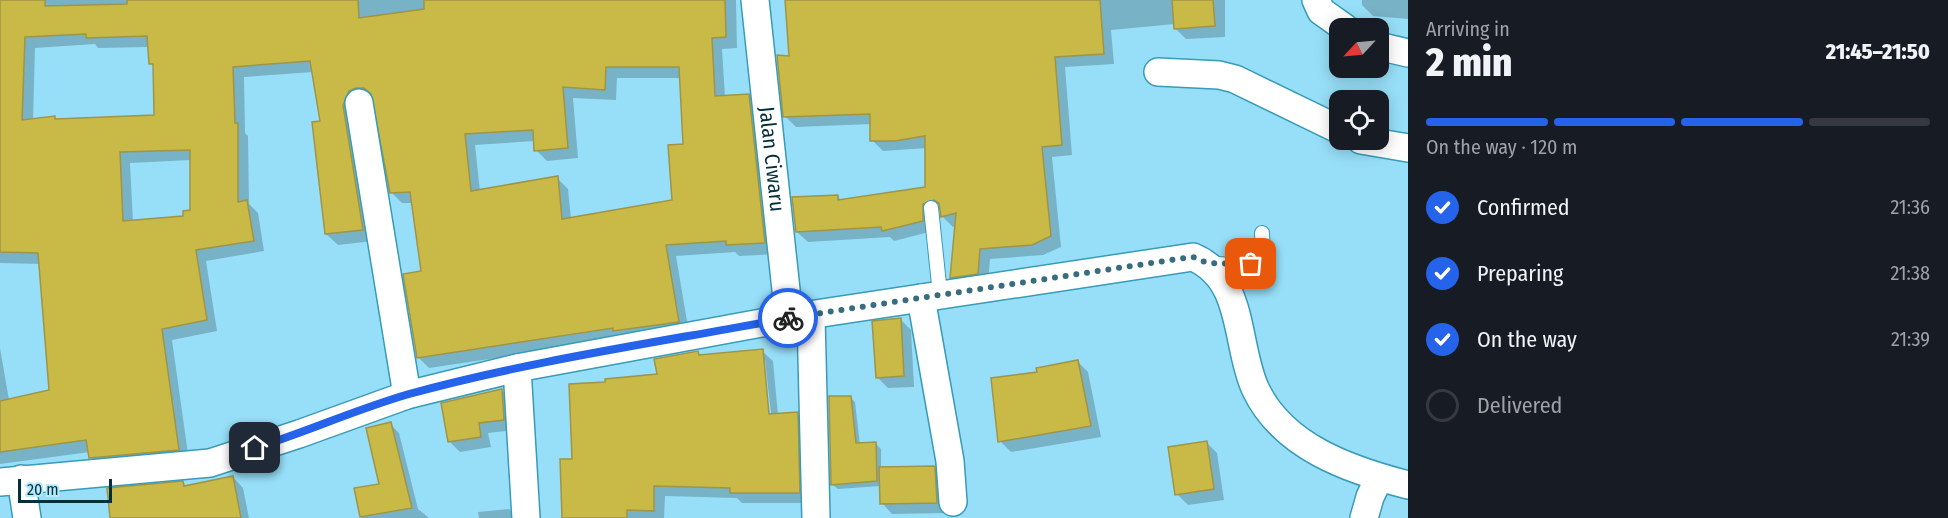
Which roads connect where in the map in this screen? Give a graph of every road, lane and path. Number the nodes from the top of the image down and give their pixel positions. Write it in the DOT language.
graph roads {
  1 [pos="755,0"];
  2 [pos="1316,0"];
  3 [pos="1331,18"];
  4 [pos="1389,49"];
  5 [pos="1408,53"];
  6 [pos="1158,72"];
  7 [pos="359,103"];
  8 [pos="1329,125"];
  9 [pos="1389,145"];
  10 [pos="1408,148"];
  11 [pos="931,208"];
  12 [pos="1262,232"];
  13 [pos="1207,263"];
  14 [pos="930,296"];
  15 [pos="800,317"];
  16 [pos="517,368"];
  17 [pos="407,395"];
  18 [pos="1379,477"];
  19 [pos="10,480"];
  20 [pos="1408,485"];
  21 [pos="953,502"];
  22 [pos="27,518"];
  23 [pos="526,518"];
  24 [pos="816,518"];
  25 [pos="1364,518"];
  1 -- 15 [label="street, Jalan Ciwaru"];
  2 -- 3 [label="street"];
  4 -- 5 [label="street"];
  6 -- 8 [label="street"];
  7 -- 17 [label="street"];
  9 -- 10 [label="street"];
  11 -- 14 [label="lane"];
  12 -- 13 [label="lane"];
  13 -- 14 [label="street"];
  13 -- 18 [label="street"];
  14 -- 15 [label="street"];
  14 -- 21 [label="street"];
  15 -- 16 [label="street"];
  15 -- 24 [label="street, Jalan Ciwaru"];
  16 -- 17 [label="street"];
  16 -- 23 [label="street"];
  17 -- 19 [label="street"];
  18 -- 20 [label="street"];
  18 -- 25 [label="street"];
  19 -- 22 [label="street"];
}
